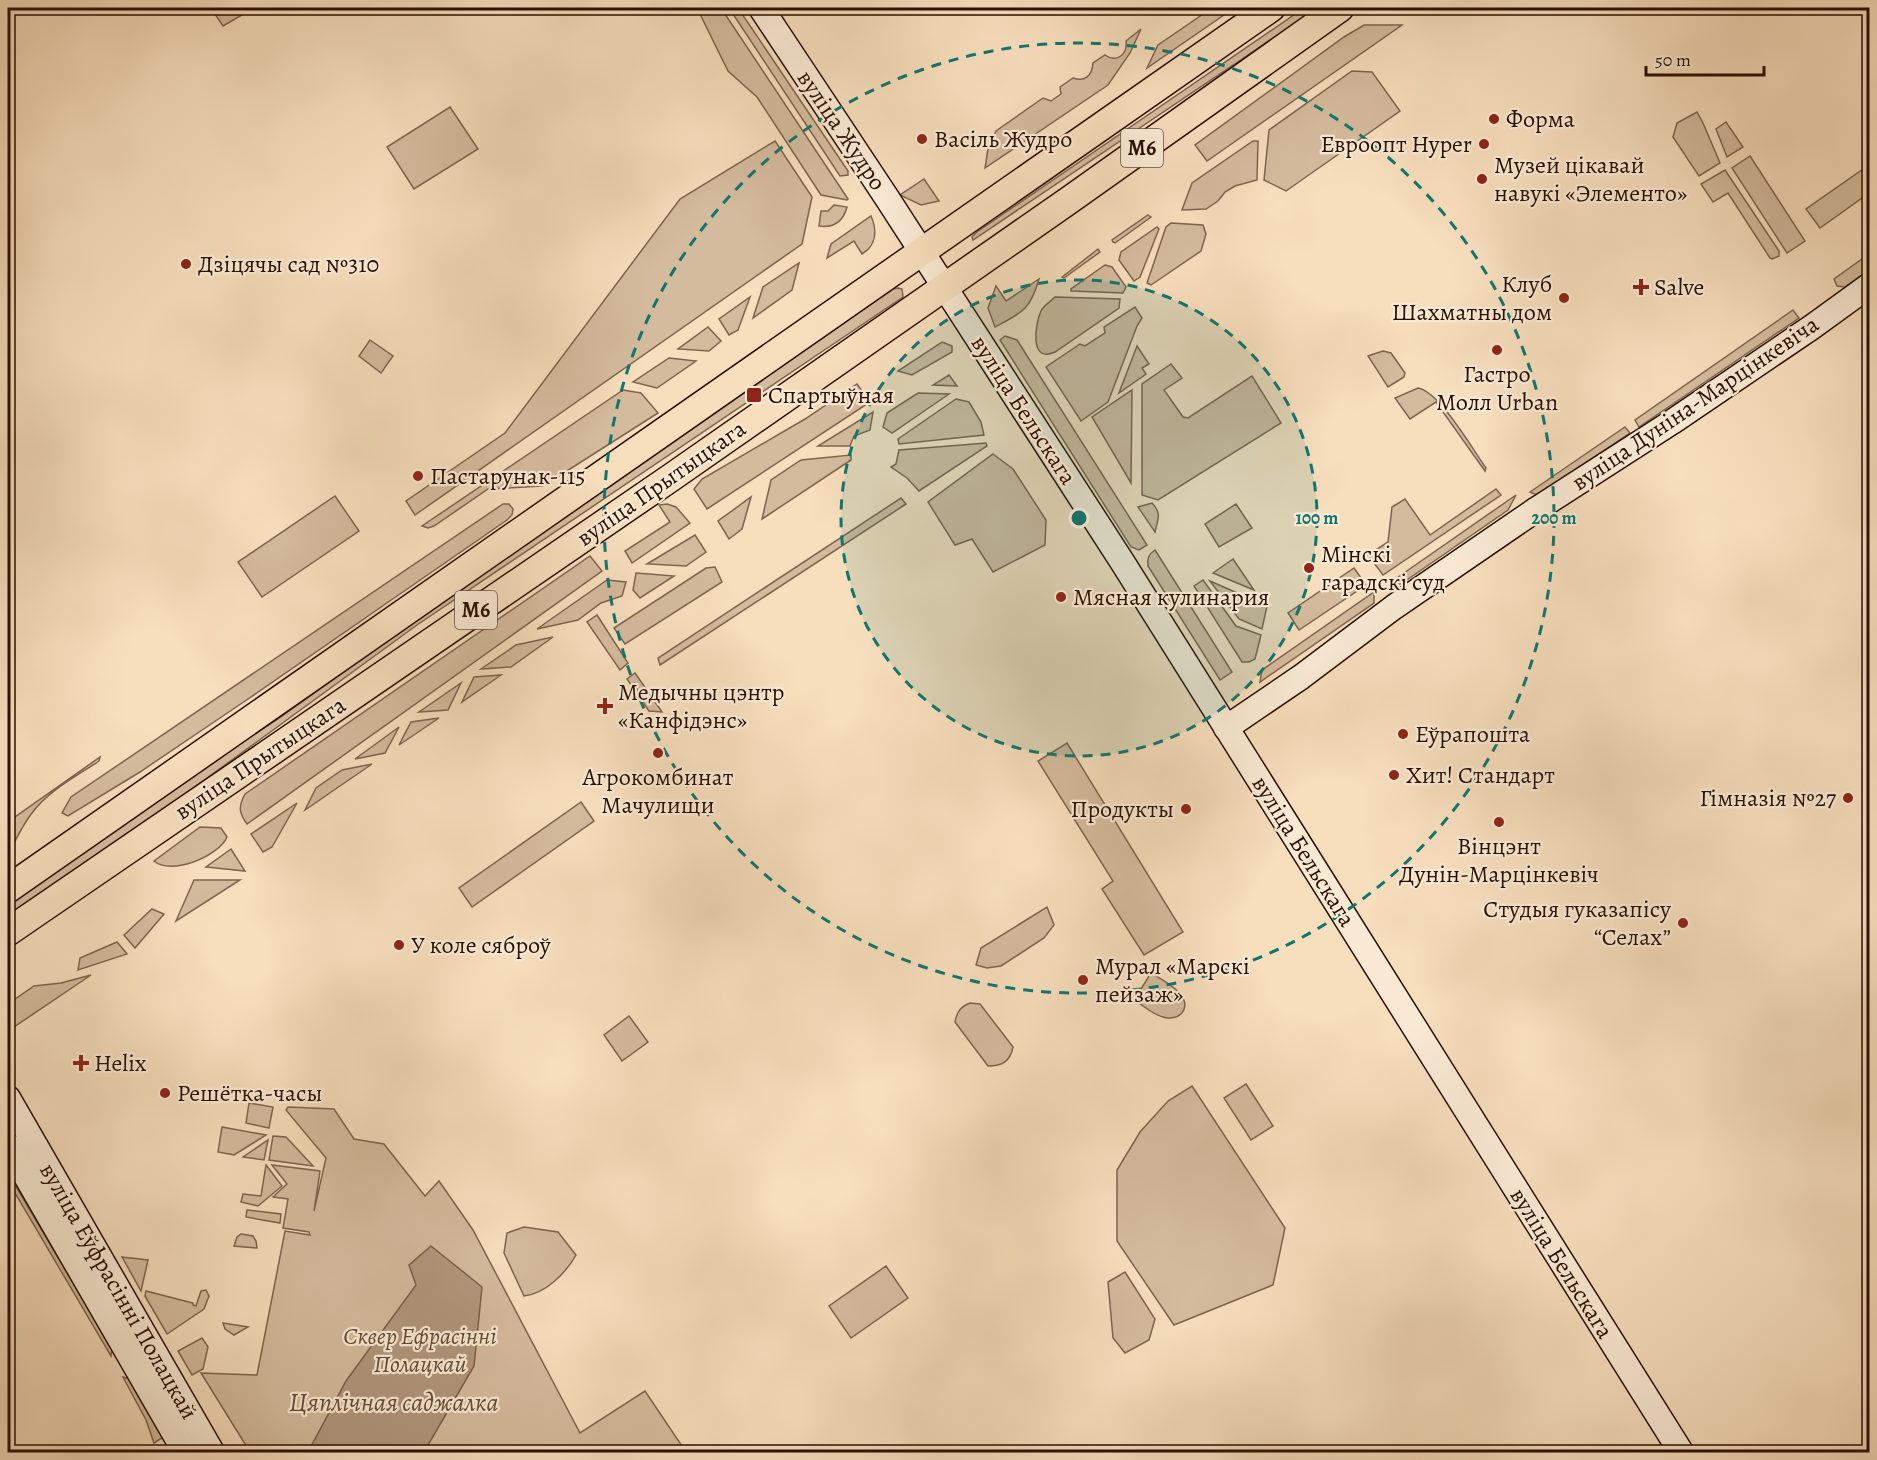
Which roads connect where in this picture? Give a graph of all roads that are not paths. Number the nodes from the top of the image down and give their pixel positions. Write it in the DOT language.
graph roads {
  1 [pos="761,8"];
  2 [pos="1272,8"];
  3 [pos="1340,8"];
  4 [pos="922,252"];
  5 [pos="1869,285"];
  6 [pos="944,287"];
  7 [pos="1226,728"];
  8 [pos="8,889"];
  9 [pos="8,932"];
  10 [pos="8,1098"];
  11 [pos="8,1145"];
  12 [pos="185,1452"];
  13 [pos="212,1452"];
  14 [pos="1681,1452"];
  1 -- 4 [label="main road, вуліца Жудро"];
  2 -- 4 [label="main road, вуліца Прытыцкага / М6"];
  3 -- 6 [label="main road, вуліца Прытыцкага / М6"];
  4 -- 6 [label="main road, вуліца Бельскага"];
  4 -- 8 [label="main road, вуліца Прытыцкага / М6"];
  5 -- 7 [label="main road, вуліца Дуніна-Марцінкевіча"];
  6 -- 7 [label="main road, вуліца Бельскага"];
  6 -- 9 [label="main road, вуліца Прытыцкага / М6"];
  7 -- 14 [label="main road, вуліца Бельскага"];
  10 -- 13 [label="main road, вуліца Еўфрасінні Полацкай"];
  11 -- 12 [label="main road, вуліца Еўфрасінні Полацкай"];
}
